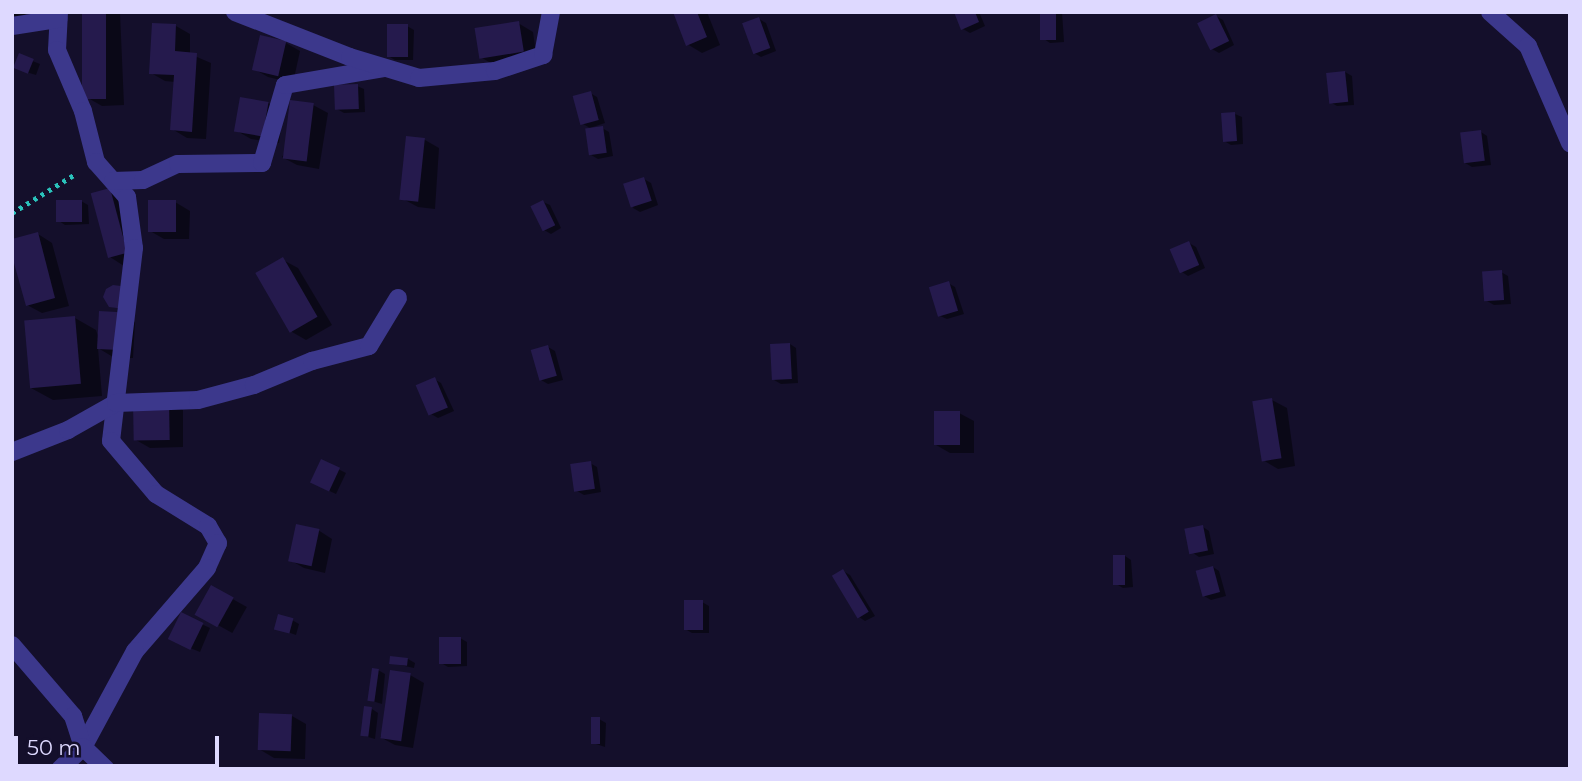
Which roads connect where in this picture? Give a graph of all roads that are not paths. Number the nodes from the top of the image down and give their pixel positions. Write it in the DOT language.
graph roads {
  1 [pos="235,12"];
  2 [pos="551,12"];
  3 [pos="1490,12"];
  4 [pos="58,15"];
  5 [pos="12,26"];
  6 [pos="384,68"];
  7 [pos="1570,143"];
  8 [pos="113,181"];
  9 [pos="398,298"];
  10 [pos="116,403"];
  11 [pos="12,452"];
  12 [pos="12,645"];
  13 [pos="83,747"];
  14 [pos="60,769"];
  15 [pos="106,769"];
  1 -- 6 [label="street"];
  2 -- 6 [label="street"];
  3 -- 7 [label="street"];
  4 -- 5 [label="street"];
  4 -- 8 [label="street"];
  6 -- 8 [label="street"];
  8 -- 10 [label="street"];
  9 -- 10 [label="street"];
  10 -- 11 [label="street"];
  10 -- 13 [label="street"];
  12 -- 13 [label="street"];
  13 -- 14 [label="street"];
  13 -- 15 [label="street"];
}
